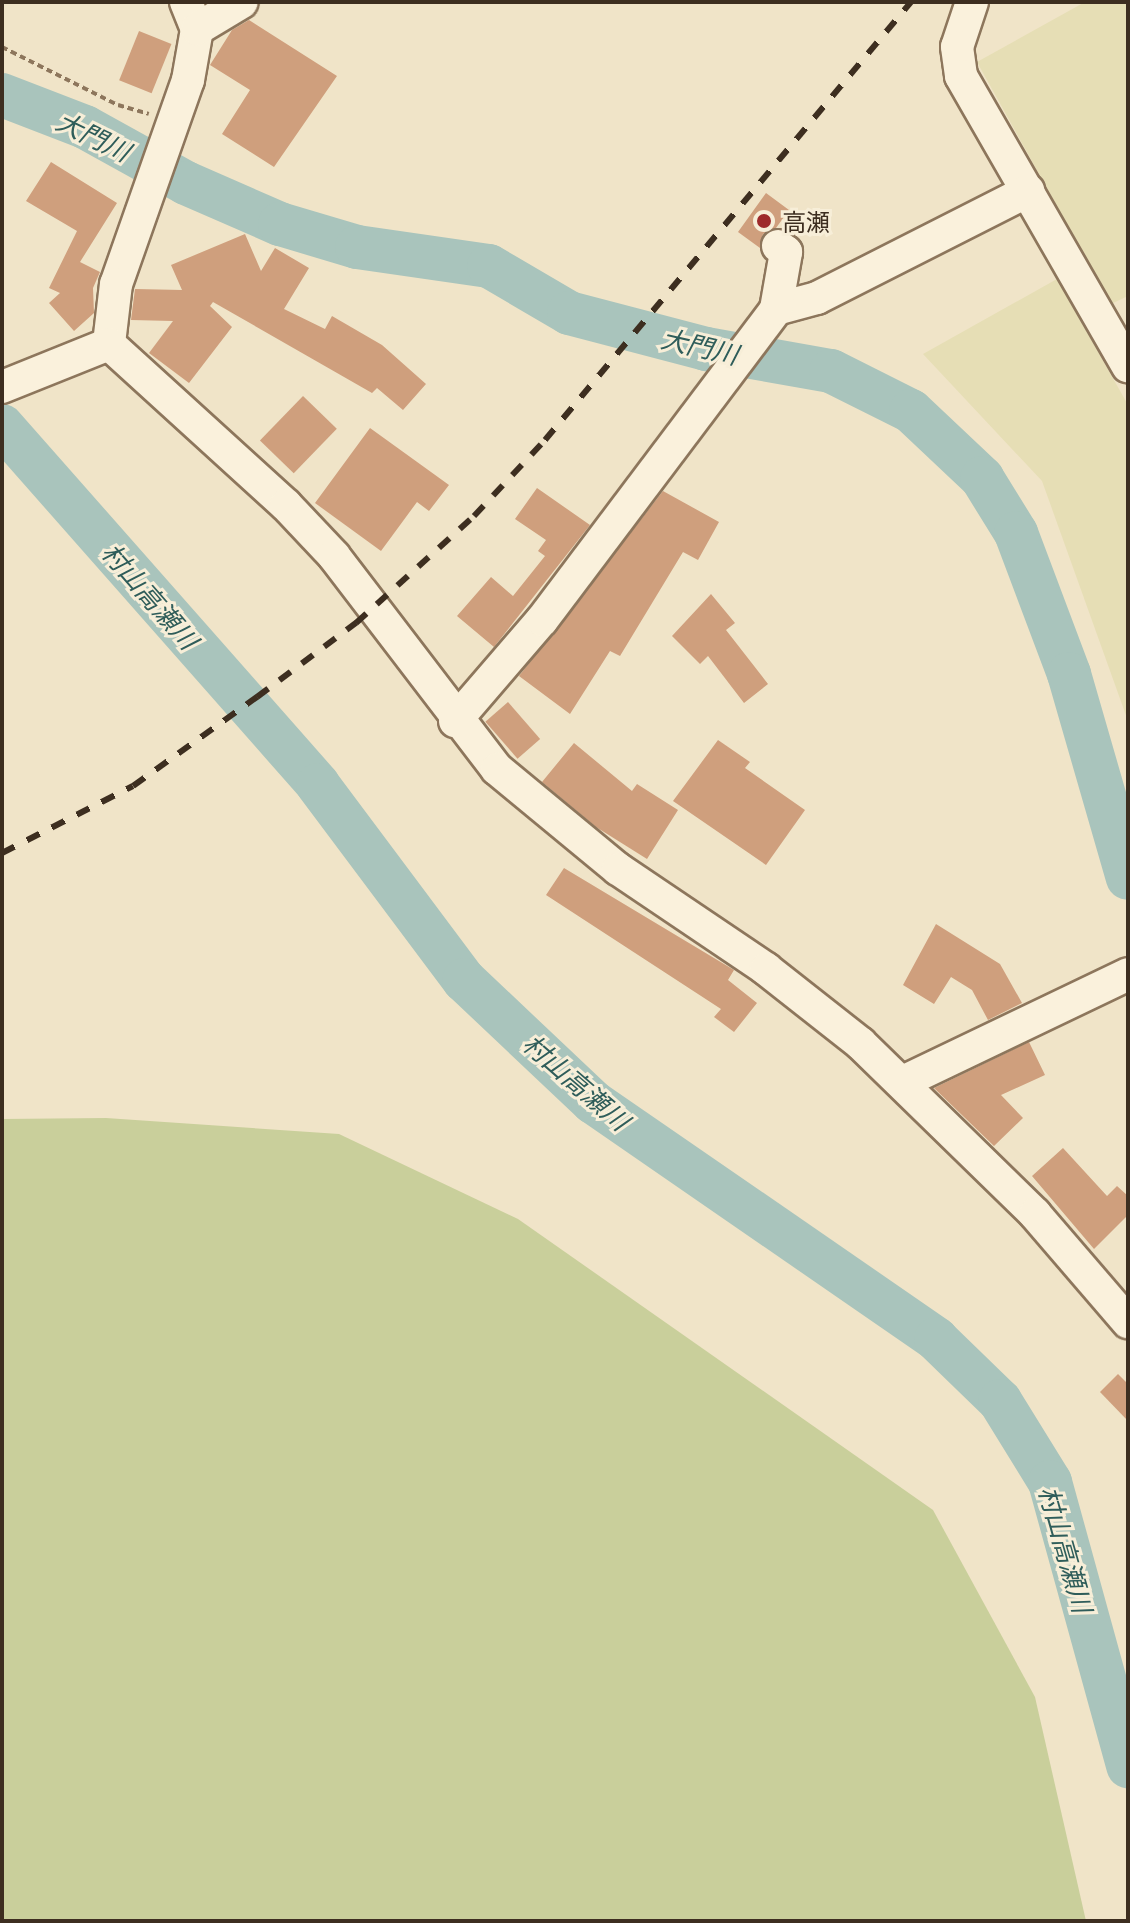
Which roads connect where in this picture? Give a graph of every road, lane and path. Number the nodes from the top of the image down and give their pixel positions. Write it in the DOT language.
graph roads {
  1 [pos="242,2"];
  2 [pos="972,2"];
  3 [pos="192,16"];
  4 [pos="2,47"];
  5 [pos="169,133"];
  6 [pos="1028,191"];
  7 [pos="778,246"];
  8 [pos="776,309"];
  9 [pos="1119,327"];
  10 [pos="109,344"];
  11 [pos="1128,366"];
  12 [pos="2,387"];
  13 [pos="455,721"];
  14 [pos="1128,974"];
  15 [pos="903,1082"];
  16 [pos="1128,1322"];
  1 -- 3 [label="street"];
  2 -- 6 [label="street"];
  3 -- 5 [label="street"];
  4 -- 5 [label="path"];
  5 -- 10 [label="street"];
  6 -- 8 [label="street"];
  6 -- 9 [label="street"];
  7 -- 8 [label="street"];
  8 -- 13 [label="street"];
  9 -- 11 [label="street"];
  10 -- 12 [label="street"];
  10 -- 13 [label="street"];
  13 -- 15 [label="street"];
  14 -- 15 [label="street"];
  15 -- 16 [label="street"];
}
